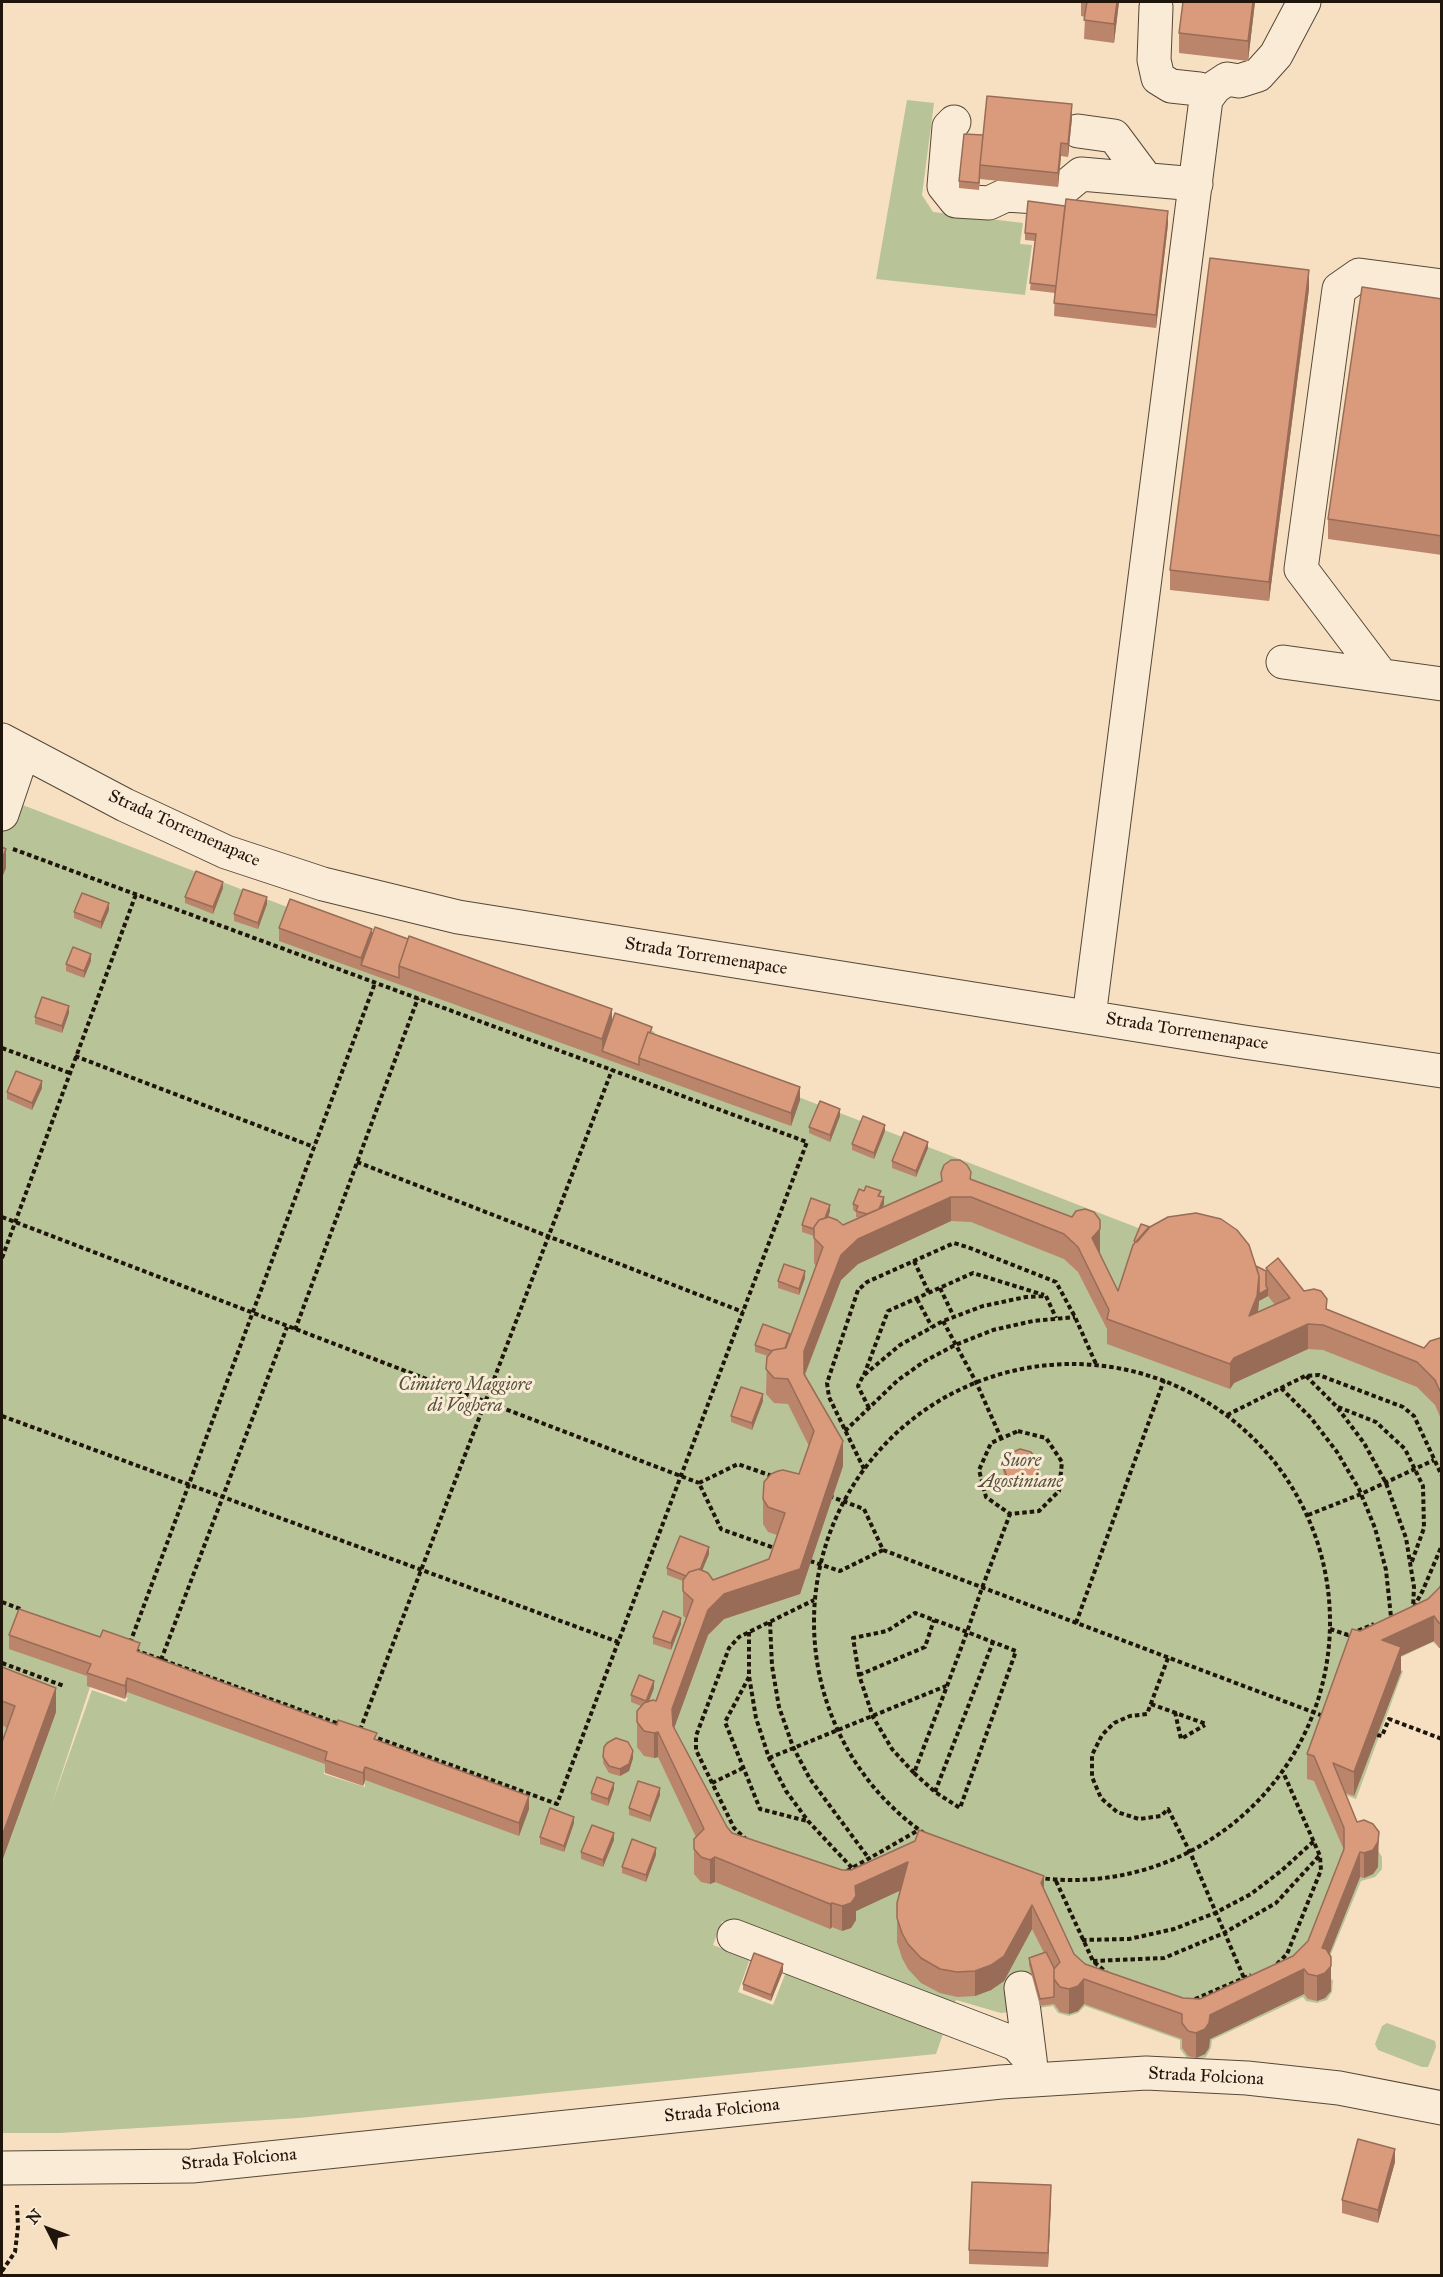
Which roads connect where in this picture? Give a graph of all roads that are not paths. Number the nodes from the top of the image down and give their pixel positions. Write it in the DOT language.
graph roads {
  1 [pos="1304,2"];
  2 [pos="1156,7"];
  3 [pos="1206,99"];
  4 [pos="954,122"];
  5 [pos="1078,131"];
  6 [pos="1146,179"];
  7 [pos="1196,184"];
  8 [pos="1442,286"];
  9 [pos="1283,662"];
  10 [pos="1382,675"];
  11 [pos="1442,684"];
  12 [pos="12,746"];
  13 [pos="2,813"];
  14 [pos="1089,1017"];
  15 [pos="1442,1071"];
  16 [pos="734,1936"];
  17 [pos="1021,1988"];
  18 [pos="1031,2070"];
  19 [pos="1442,2108"];
  20 [pos="11,2168"];
  1 -- 3 [label="street"];
  2 -- 3 [label="street"];
  3 -- 7 [label="street"];
  4 -- 6 [label="street"];
  5 -- 6 [label="street"];
  6 -- 7 [label="street"];
  7 -- 14 [label="street"];
  8 -- 10 [label="street"];
  9 -- 10 [label="street"];
  10 -- 11 [label="street"];
  12 -- 13 [label="street"];
  12 -- 14 [label="street, Strada Torremenapace"];
  14 -- 15 [label="street, Strada Torremenapace"];
  16 -- 18 [label="street"];
  17 -- 18 [label="street"];
  18 -- 19 [label="street, Strada Folciona"];
  18 -- 20 [label="street, Strada Folciona"];
}
